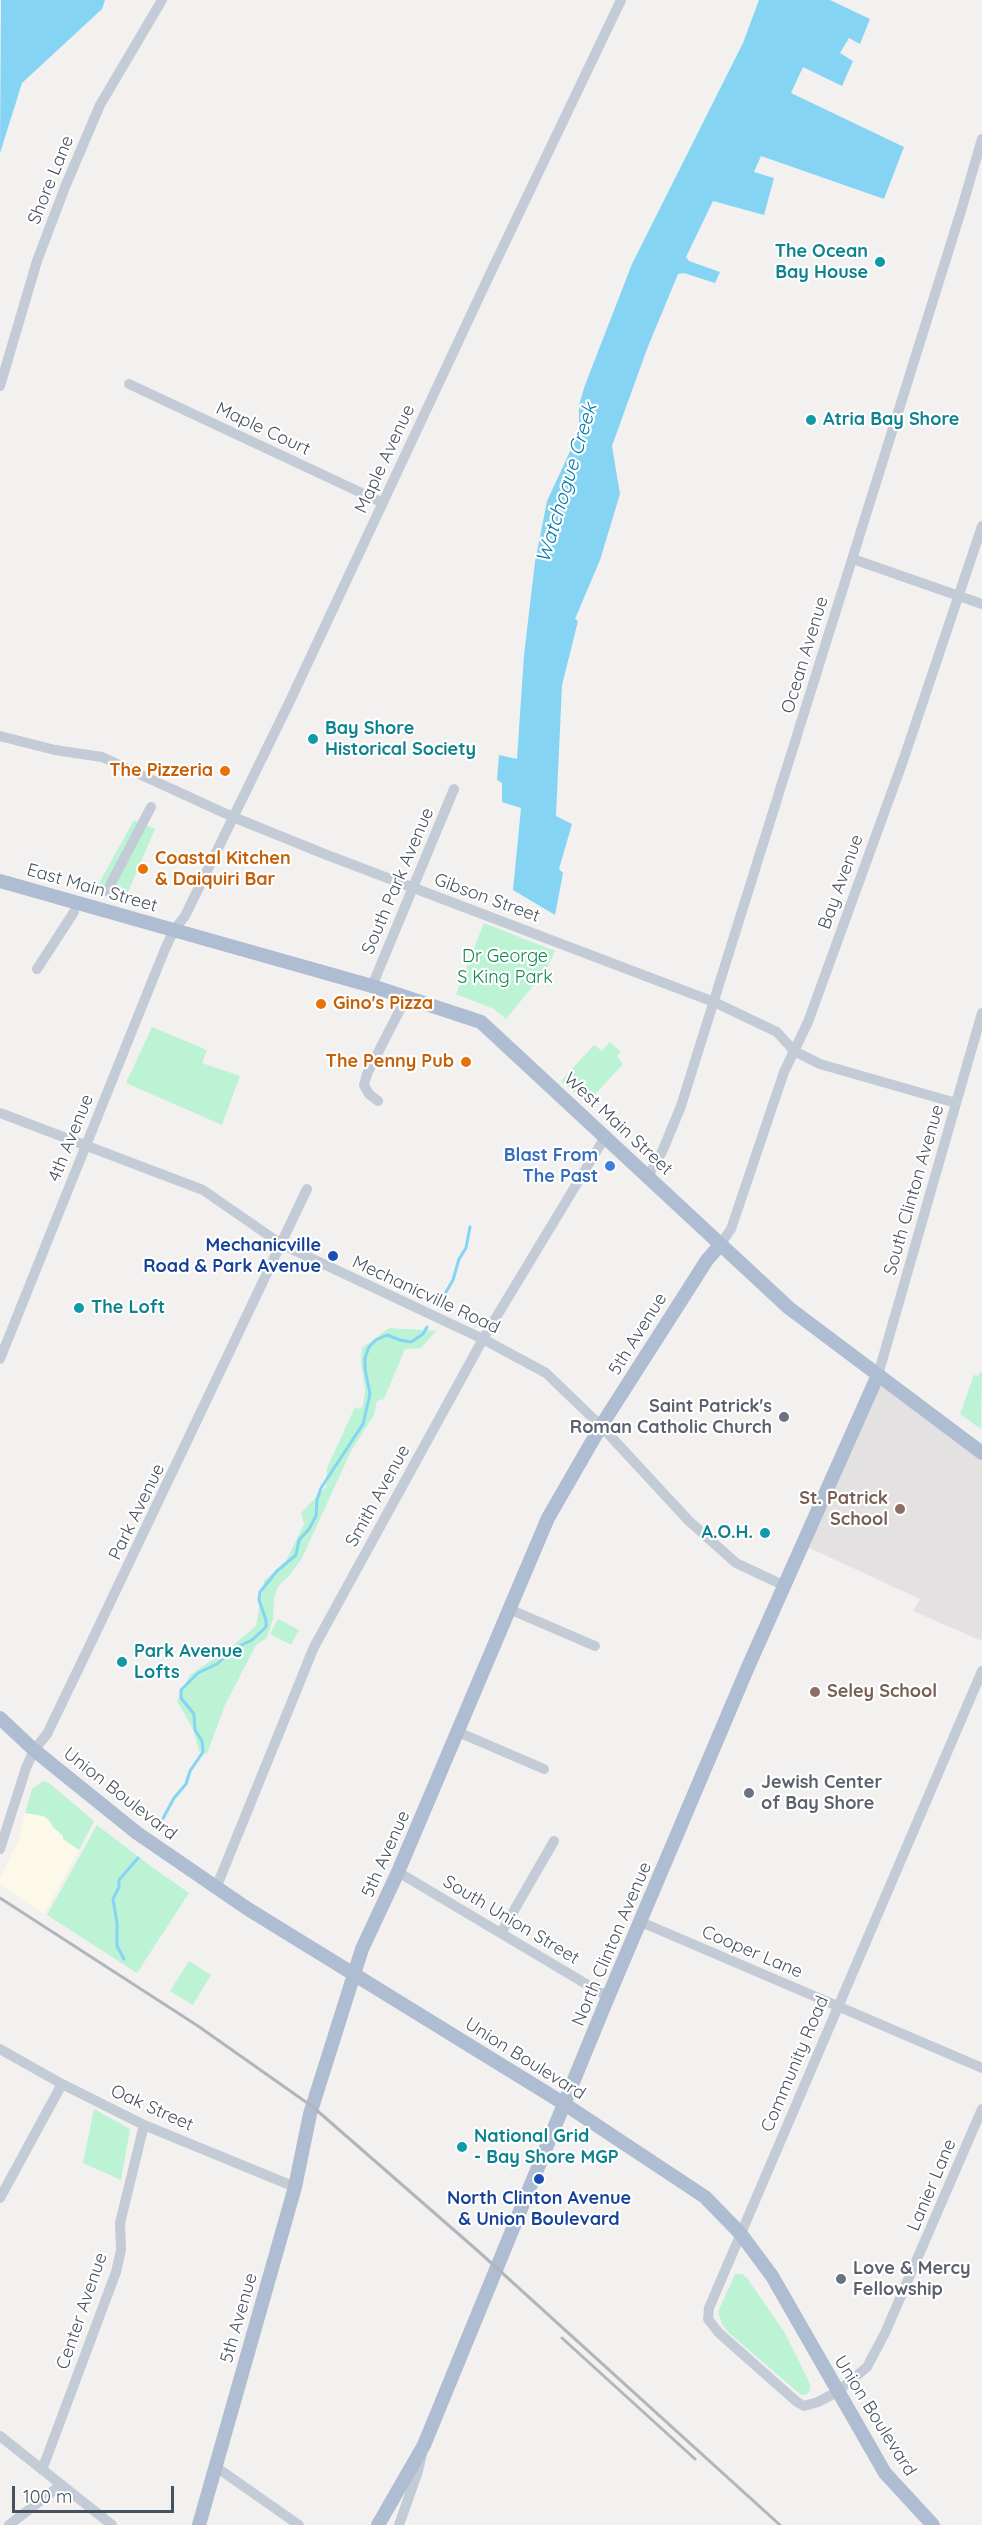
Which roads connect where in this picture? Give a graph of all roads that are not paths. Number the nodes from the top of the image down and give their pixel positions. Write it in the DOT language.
graph roads {
  1 [pos="162,0"];
  2 [pos="621,0"];
  3 [pos="982,139"];
  4 [pos="129,384"];
  5 [pos="0,386"];
  6 [pos="383,503"];
  7 [pos="982,526"];
  8 [pos="853,559"];
  9 [pos="960,597"];
  10 [pos="982,604"];
  11 [pos="0,736"];
  12 [pos="454,789"];
  13 [pos="151,807"];
  14 [pos="233,817"];
  15 [pos="0,881"];
  16 [pos="412,888"];
  17 [pos="107,891"];
  18 [pos="74,912"];
  19 [pos="174,930"];
  20 [pos="37,969"];
  21 [pos="372,986"];
  22 [pos="407,996"];
  23 [pos="714,1002"];
  24 [pos="982,1013"];
  25 [pos="794,1051"];
  26 [pos="378,1101"];
  27 [pos="956,1103"];
  28 [pos="0,1113"];
  29 [pos="605,1137"];
  30 [pos="85,1145"];
  31 [pos="648,1176"];
  32 [pos="307,1189"];
  33 [pos="281,1244"];
  34 [pos="720,1245"];
  35 [pos="483,1339"];
  36 [pos="0,1359"];
  37 [pos="878,1376"];
  38 [pos="601,1426"];
  39 [pos="982,1453"];
  40 [pos="785,1586"];
  41 [pos="509,1609"];
  42 [pos="595,1646"];
  43 [pos="982,1671"];
  44 [pos="0,1718"];
  45 [pos="458,1732"];
  46 [pos="34,1750"];
  47 [pos="544,1769"];
  48 [pos="554,1841"];
  49 [pos="0,1849"];
  50 [pos="398,1872"];
  51 [pos="216,1888"];
  52 [pos="641,1922"];
  53 [pos="501,1933"];
  54 [pos="355,1977"];
  55 [pos="608,1997"];
  56 [pos="838,2007"];
  57 [pos="0,2049"];
  58 [pos="982,2068"];
  59 [pos="62,2084"];
  60 [pos="563,2103"];
  61 [pos="982,2109"];
  62 [pos="144,2125"];
  63 [pos="295,2187"];
  64 [pos="0,2198"];
  65 [pos="740,2233"];
  66 [pos="837,2392"];
  67 [pos="0,2436"];
  68 [pos="423,2446"];
  69 [pos="216,2467"];
  70 [pos="42,2470"];
  71 [pos="61,2485"];
  72 [pos="9,2525"];
  73 [pos="112,2525"];
  74 [pos="199,2525"];
  75 [pos="299,2525"];
  76 [pos="378,2525"];
  77 [pos="399,2525"];
  78 [pos="933,2525"];
  1 -- 5 [label="street, Shore Lane"];
  2 -- 6 [label="street, Maple Avenue"];
  3 -- 8 [label="street, Ocean Avenue"];
  4 -- 6 [label="street, Maple Court"];
  6 -- 14 [label="street, Maple Avenue"];
  7 -- 9 [label="street, Bay Avenue"];
  8 -- 9 [label="street"];
  8 -- 23 [label="street, Ocean Avenue"];
  9 -- 10 [label="street"];
  9 -- 25 [label="street, Bay Avenue"];
  11 -- 14 [label="street, Gibson Street"];
  12 -- 16 [label="street, South Park Avenue"];
  13 -- 17 [label="street"];
  14 -- 16 [label="street, Gibson Street"];
  14 -- 19 [label="street, Maple Avenue"];
  15 -- 19 [label="main road, East Main Street"];
  16 -- 21 [label="street, South Park Avenue"];
  16 -- 23 [label="street, Gibson Street"];
  18 -- 20 [label="street"];
  19 -- 21 [label="main road, West Main Street"];
  19 -- 30 [label="street, 4th Avenue"];
  21 -- 22 [label="main road, West Main Street"];
  22 -- 26 [label="street"];
  22 -- 29 [label="main road, West Main Street"];
  23 -- 25 [label="street, Gibson Street"];
  23 -- 31 [label="street, Ocean Avenue"];
  24 -- 27 [label="street, South Clinton Avenue"];
  25 -- 27 [label="street, Gibson Street"];
  25 -- 34 [label="street, Bay Avenue"];
  27 -- 37 [label="street, South Clinton Avenue"];
  28 -- 30 [label="street, Mechanicville Road"];
  29 -- 31 [label="main road, West Main Street"];
  29 -- 35 [label="street, Smith Avenue"];
  30 -- 33 [label="street, Mechanicville Road"];
  30 -- 36 [label="street, 4th Avenue"];
  31 -- 34 [label="main road, West Main Street"];
  32 -- 33 [label="street, Park Avenue"];
  33 -- 35 [label="street, Mechanicville Road"];
  33 -- 46 [label="street, Park Avenue"];
  34 -- 37 [label="main road, West Main Street"];
  34 -- 38 [label="main road, 5th Avenue"];
  35 -- 38 [label="street, Mechanicville Road"];
  35 -- 51 [label="street, Smith Avenue"];
  37 -- 39 [label="main road, West Main Street"];
  37 -- 40 [label="main road, North Clinton Avenue"];
  38 -- 40 [label="street, Mechanicville Road"];
  38 -- 41 [label="main road, 5th Avenue"];
  40 -- 52 [label="main road, North Clinton Avenue"];
  41 -- 42 [label="street"];
  41 -- 45 [label="main road, 5th Avenue"];
  43 -- 56 [label="street, Community Road"];
  44 -- 46 [label="main road, Union Boulevard"];
  45 -- 47 [label="street"];
  45 -- 50 [label="main road, 5th Avenue"];
  46 -- 49 [label="street, Park Avenue"];
  46 -- 51 [label="main road, Union Boulevard"];
  48 -- 53 [label="street"];
  50 -- 53 [label="street, South Union Street"];
  50 -- 54 [label="main road, 5th Avenue"];
  51 -- 54 [label="main road, Union Boulevard"];
  52 -- 55 [label="main road, North Clinton Avenue"];
  52 -- 56 [label="street, Cooper Lane"];
  53 -- 55 [label="street, South Union Street"];
  54 -- 60 [label="main road, Union Boulevard"];
  54 -- 63 [label="main road, 5th Avenue"];
  55 -- 60 [label="main road, North Clinton Avenue"];
  56 -- 58 [label="street, Cooper Lane"];
  56 -- 65 [label="street, Community Road"];
  57 -- 59 [label="street, Oak Street"];
  59 -- 62 [label="street, Oak Street"];
  59 -- 64 [label="street"];
  60 -- 65 [label="main road, Union Boulevard"];
  60 -- 68 [label="main road, North Clinton Avenue"];
  61 -- 66 [label="street, Lanier Lane"];
  62 -- 63 [label="street, Oak Street"];
  62 -- 70 [label="street, Center Avenue"];
  63 -- 69 [label="main road, 5th Avenue"];
  65 -- 66 [label="main road, Union Boulevard"];
  65 -- 66 [label="street, Community Road"];
  66 -- 78 [label="main road, Union Boulevard"];
  67 -- 70 [label="street"];
  68 -- 76 [label="main road, North Clinton Avenue"];
  68 -- 77 [label="street"];
  69 -- 74 [label="main road, 5th Avenue"];
  69 -- 75 [label="street"];
  70 -- 71 [label="street"];
  71 -- 72 [label="street"];
  71 -- 73 [label="street"];
}
